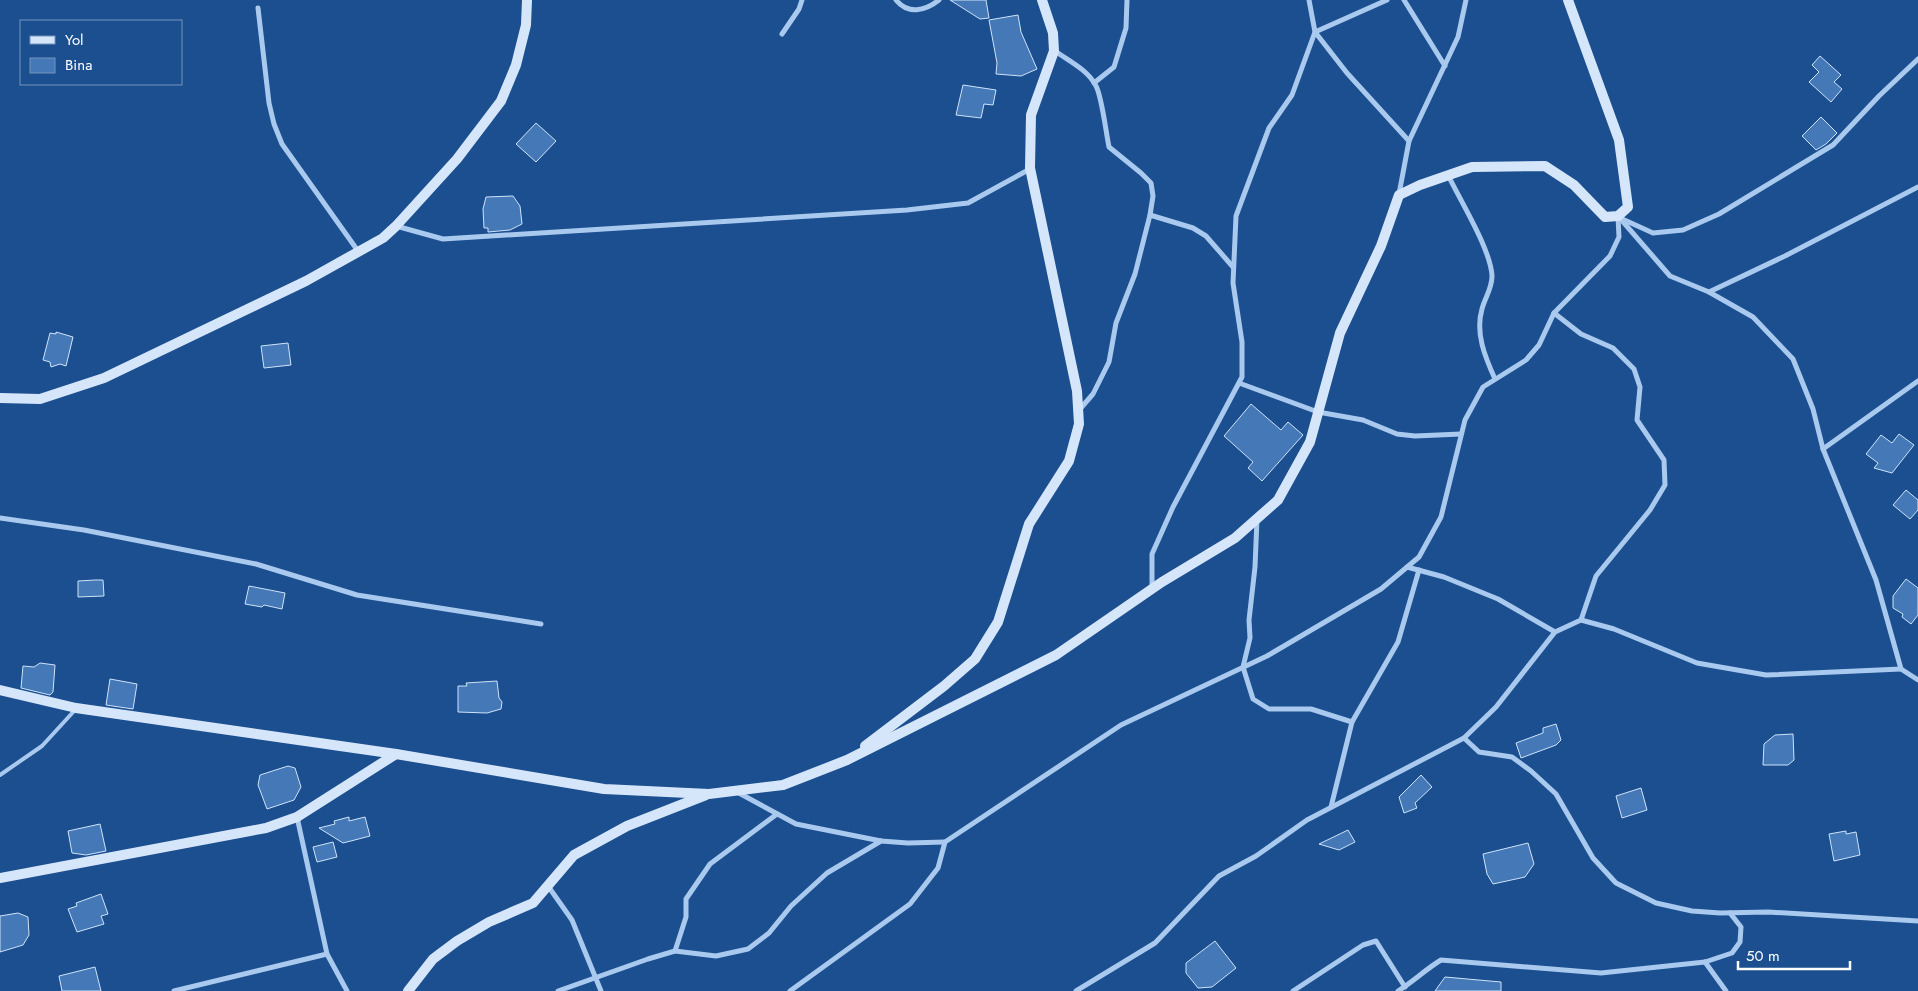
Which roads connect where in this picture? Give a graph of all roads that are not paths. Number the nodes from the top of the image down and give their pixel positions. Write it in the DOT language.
graph roads {
  1 [pos="527,0"];
  2 [pos="802,0"];
  3 [pos="896,0"];
  4 [pos="939,0"];
  5 [pos="1042,0"];
  6 [pos="1127,0"];
  7 [pos="1309,0"];
  8 [pos="1387,0"];
  9 [pos="1404,0"];
  10 [pos="1466,0"];
  11 [pos="1568,0"];
  12 [pos="258,8"];
  13 [pos="1315,32"];
  14 [pos="782,34"];
  15 [pos="1054,51"];
  16 [pos="1918,59"];
  17 [pos="1445,66"];
  18 [pos="1094,83"];
  19 [pos="1409,141"];
  20 [pos="1030,168"];
  21 [pos="1448,175"];
  22 [pos="1918,188"];
  23 [pos="1399,195"];
  24 [pos="1150,215"];
  25 [pos="1618,216"];
  26 [pos="396,226"];
  27 [pos="358,251"];
  28 [pos="1233,268"];
  29 [pos="1709,292"];
  30 [pos="1554,313"];
  31 [pos="1495,379"];
  32 [pos="1918,381"];
  33 [pos="1239,383"];
  34 [pos="0,398"];
  35 [pos="1078,411"];
  36 [pos="1318,412"];
  37 [pos="1461,434"];
  38 [pos="1822,448"];
  39 [pos="0,518"];
  40 [pos="1258,518"];
  41 [pos="1407,567"];
  42 [pos="1419,570"];
  43 [pos="1152,589"];
  44 [pos="1581,620"];
  45 [pos="541,624"];
  46 [pos="1555,632"];
  47 [pos="1243,667"];
  48 [pos="1901,669"];
  49 [pos="1918,680"];
  50 [pos="0,690"];
  51 [pos="76,708"];
  52 [pos="1352,722"];
  53 [pos="1464,738"];
  54 [pos="396,754"];
  55 [pos="847,760"];
  56 [pos="0,775"];
  57 [pos="735,791"];
  58 [pos="709,794"];
  59 [pos="1331,807"];
  60 [pos="778,814"];
  61 [pos="297,817"];
  62 [pos="881,840"];
  63 [pos="945,842"];
  64 [pos="0,878"];
  65 [pos="548,886"];
  66 [pos="1730,913"];
  67 [pos="1918,921"];
  68 [pos="675,952"];
  69 [pos="327,954"];
  70 [pos="1705,962"];
  71 [pos="595,978"];
  72 [pos="1404,987"];
  73 [pos="174,991"];
  74 [pos="347,991"];
  75 [pos="408,991"];
  76 [pos="558,991"];
  77 [pos="601,991"];
  78 [pos="790,991"];
  79 [pos="1076,991"];
  80 [pos="1294,991"];
  81 [pos="1398,991"];
  82 [pos="1726,991"];
  1 -- 26 [label="street"];
  2 -- 14 [label="street"];
  3 -- 4 [label="street"];
  5 -- 15 [label="street"];
  6 -- 18 [label="street"];
  7 -- 13 [label="street"];
  8 -- 13 [label="street"];
  9 -- 17 [label="street"];
  10 -- 17 [label="street"];
  11 -- 25 [label="street"];
  12 -- 27 [label="street"];
  13 -- 19 [label="street"];
  13 -- 28 [label="street"];
  15 -- 18 [label="street"];
  15 -- 20 [label="street"];
  16 -- 25 [label="street"];
  17 -- 19 [label="street"];
  18 -- 24 [label="street"];
  19 -- 23 [label="street"];
  20 -- 26 [label="street"];
  20 -- 35 [label="street"];
  21 -- 23 [label="street"];
  21 -- 25 [label="street"];
  21 -- 31 [label="street"];
  22 -- 29 [label="street"];
  23 -- 36 [label="street"];
  24 -- 28 [label="street"];
  24 -- 35 [label="street"];
  25 -- 29 [label="street"];
  25 -- 30 [label="street"];
  26 -- 27 [label="street"];
  27 -- 34 [label="street"];
  28 -- 33 [label="street"];
  29 -- 38 [label="street"];
  30 -- 31 [label="street"];
  30 -- 44 [label="street"];
  31 -- 37 [label="street"];
  32 -- 38 [label="street"];
  33 -- 36 [label="street"];
  33 -- 43 [label="street"];
  35 -- 55 [label="street"];
  36 -- 37 [label="street"];
  36 -- 40 [label="street"];
  37 -- 41 [label="street"];
  38 -- 48 [label="street"];
  39 -- 45 [label="street"];
  40 -- 43 [label="street"];
  40 -- 47 [label="street"];
  41 -- 42 [label="street"];
  41 -- 47 [label="street"];
  42 -- 46 [label="street"];
  42 -- 52 [label="street"];
  43 -- 55 [label="street"];
  44 -- 46 [label="street"];
  44 -- 48 [label="street"];
  46 -- 53 [label="street"];
  47 -- 52 [label="street"];
  47 -- 63 [label="street"];
  48 -- 49 [label="street"];
  50 -- 51 [label="street"];
  51 -- 54 [label="street"];
  51 -- 56 [label="lane"];
  52 -- 59 [label="street"];
  53 -- 59 [label="street"];
  53 -- 66 [label="street"];
  54 -- 58 [label="street"];
  54 -- 61 [label="street"];
  55 -- 57 [label="street"];
  57 -- 58 [label="street"];
  57 -- 60 [label="street"];
  58 -- 65 [label="street"];
  59 -- 79 [label="street"];
  60 -- 62 [label="street"];
  60 -- 68 [label="street"];
  61 -- 64 [label="street"];
  61 -- 69 [label="street"];
  62 -- 63 [label="street"];
  62 -- 68 [label="street"];
  63 -- 78 [label="street"];
  65 -- 71 [label="street"];
  65 -- 75 [label="street"];
  66 -- 67 [label="street"];
  66 -- 70 [label="street"];
  68 -- 71 [label="street"];
  69 -- 73 [label="street"];
  69 -- 74 [label="street"];
  70 -- 72 [label="street"];
  70 -- 82 [label="street"];
  71 -- 76 [label="street"];
  71 -- 77 [label="street"];
  72 -- 80 [label="street"];
  72 -- 81 [label="street"];
}
